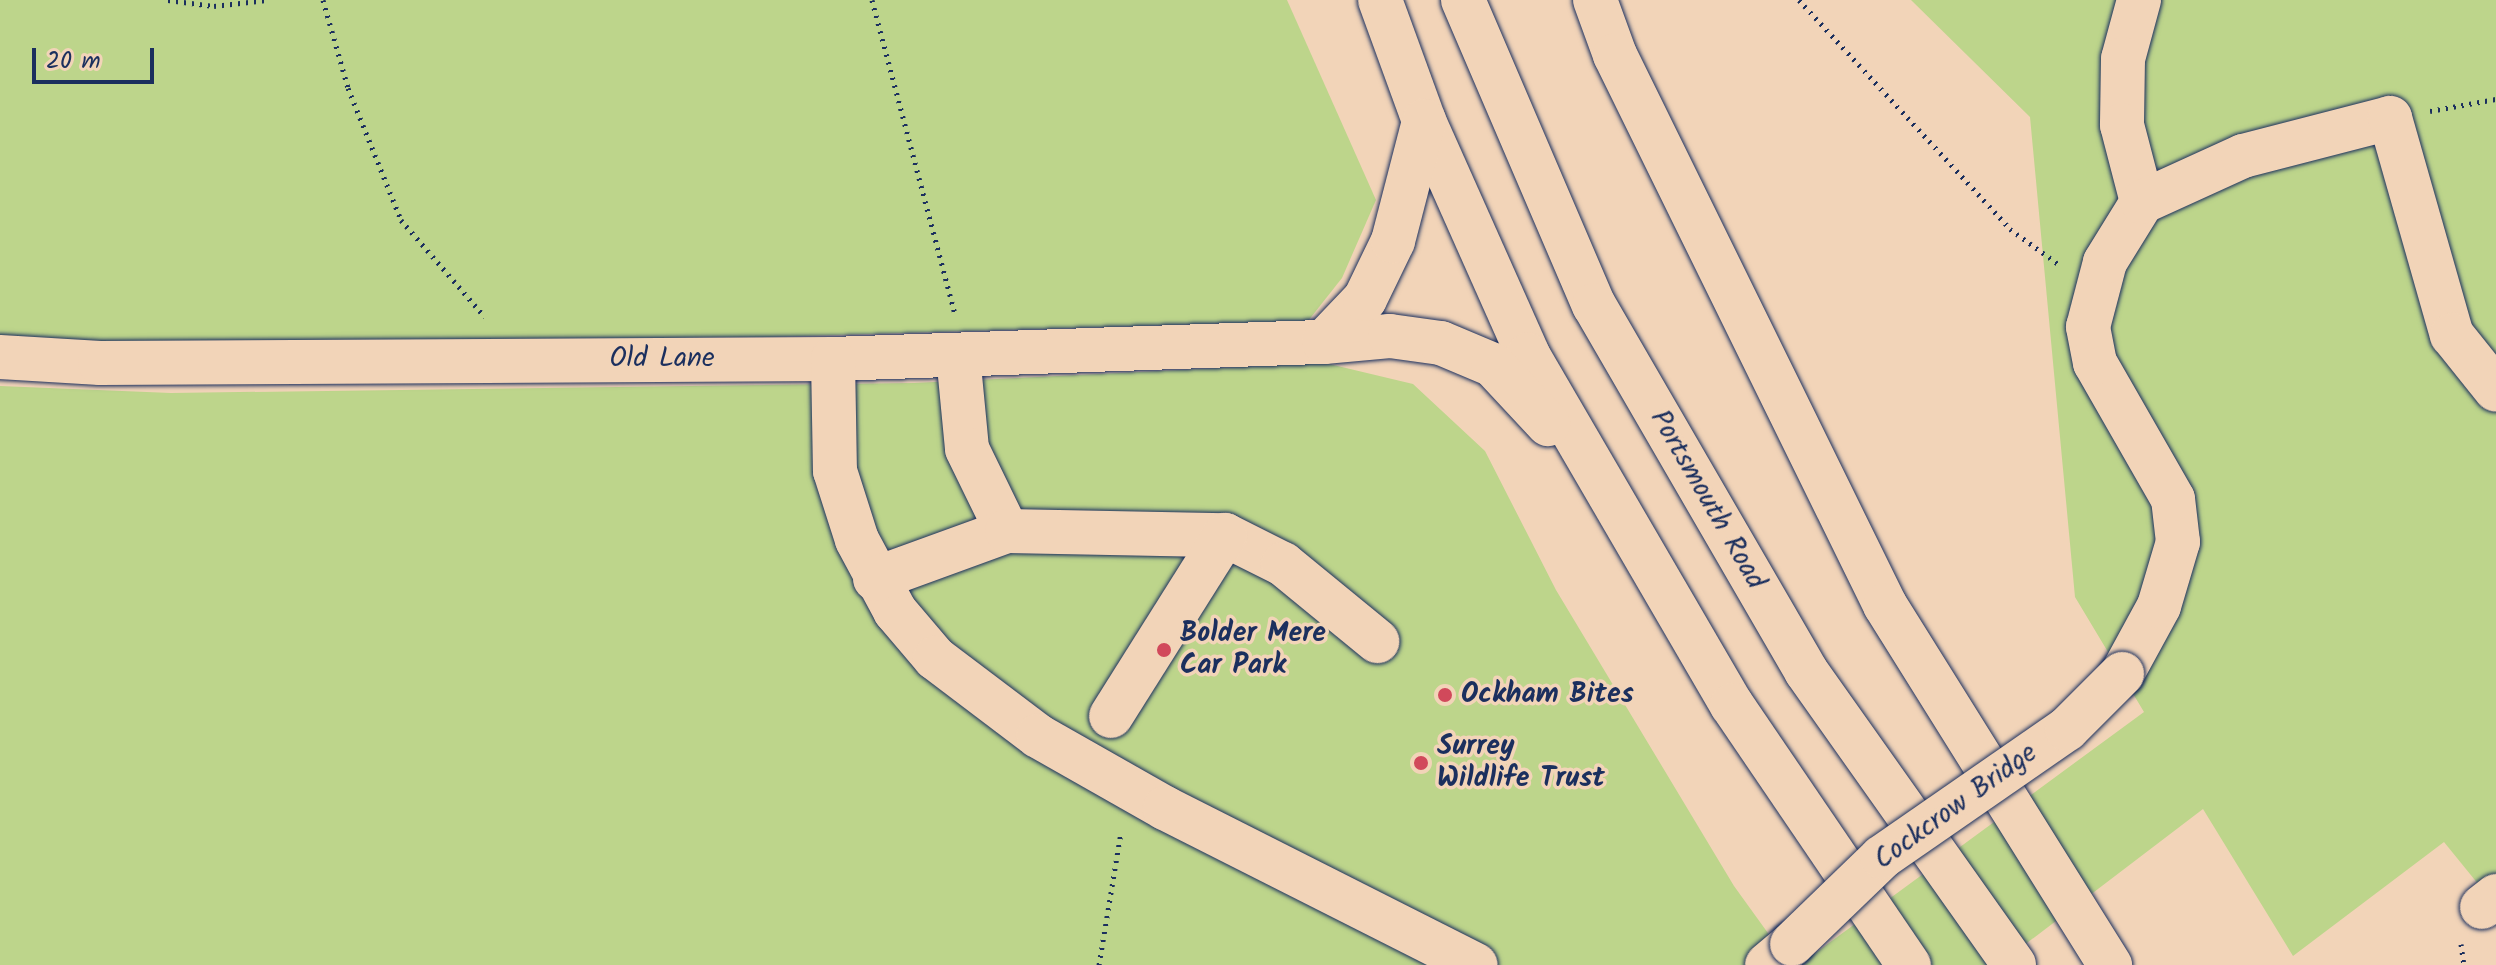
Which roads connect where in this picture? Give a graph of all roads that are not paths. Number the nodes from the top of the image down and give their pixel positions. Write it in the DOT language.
graph roads {
  1 [pos="1380,0"];
  2 [pos="1463,0"];
  3 [pos="1595,0"];
  4 [pos="2139,0"];
  5 [pos="1424,121"];
  6 [pos="2142,202"];
  7 [pos="1324,342"];
  8 [pos="958,355"];
  9 [pos="0,357"];
  10 [pos="833,359"];
  11 [pos="2496,390"];
  12 [pos="1594,472"];
  13 [pos="1007,531"];
  14 [pos="1225,535"];
  15 [pos="875,579"];
  16 [pos="1377,641"];
  17 [pos="1111,716"];
  18 [pos="1779,954"];
  19 [pos="1476,965"];
  20 [pos="1909,965"];
  21 [pos="2014,965"];
  22 [pos="2110,965"];
  1 -- 5 [label="main road"];
  2 -- 21 [label="main road, Portsmouth Road"];
  3 -- 22 [label="main road"];
  4 -- 6 [label="main road"];
  5 -- 7 [label="main road"];
  5 -- 12 [label="main road"];
  6 -- 11 [label="main road"];
  6 -- 18 [label="main road, Cockcrow Bridge, bridge"];
  7 -- 8 [label="main road, Old Lane"];
  7 -- 12 [label="main road, Old Lane"];
  8 -- 10 [label="main road, Old Lane"];
  8 -- 13 [label="main road"];
  9 -- 10 [label="main road, Old Lane"];
  10 -- 15 [label="main road"];
  12 -- 20 [label="main road"];
  13 -- 14 [label="main road"];
  13 -- 15 [label="main road"];
  14 -- 16 [label="main road"];
  14 -- 17 [label="main road"];
  15 -- 19 [label="main road"];
}
